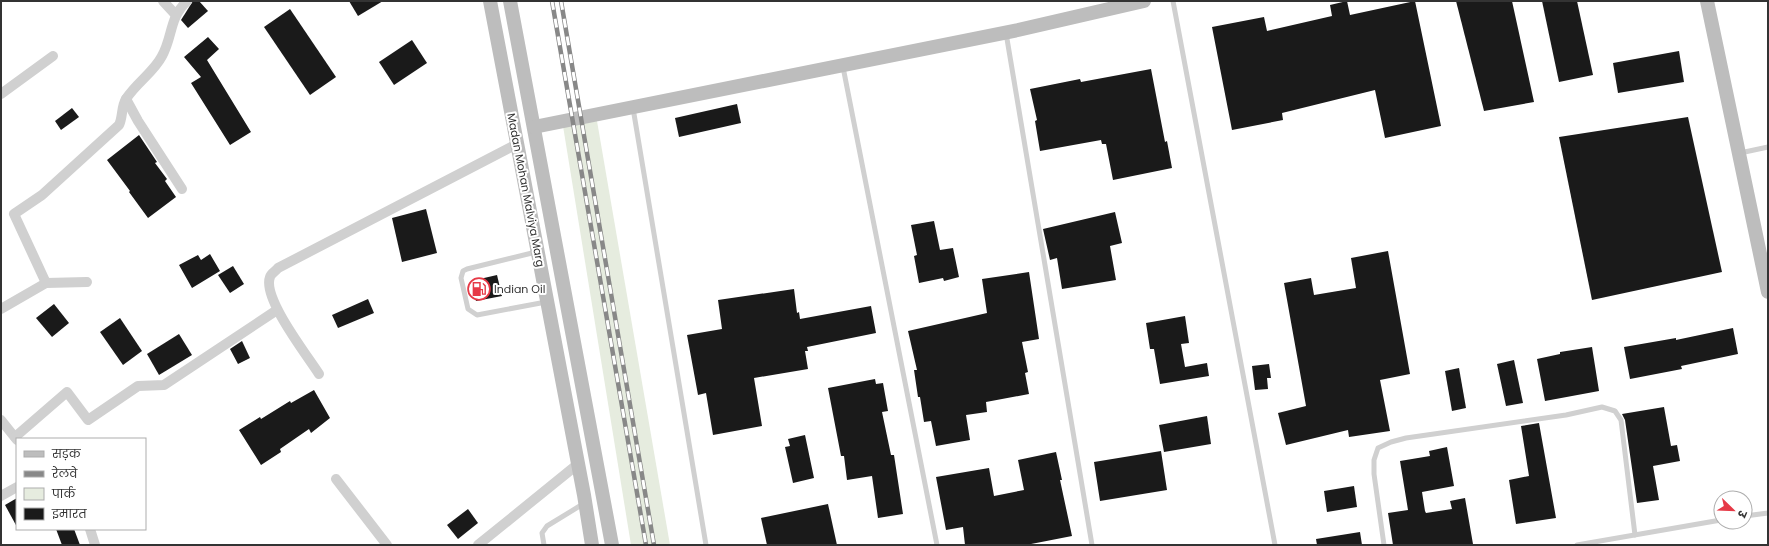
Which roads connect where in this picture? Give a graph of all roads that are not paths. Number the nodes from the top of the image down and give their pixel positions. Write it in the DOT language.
graph roads {
  1 [pos="163,1"];
  2 [pos="186,1"];
  3 [pos="490,1"];
  4 [pos="510,1"];
  5 [pos="1144,1"];
  6 [pos="1173,1"];
  7 [pos="1707,1"];
  8 [pos="175,14"];
  9 [pos="1006,33"];
  10 [pos="53,56"];
  11 [pos="843,66"];
  12 [pos="1,94"];
  13 [pos="126,99"];
  14 [pos="633,108"];
  15 [pos="534,128"];
  16 [pos="517,144"];
  17 [pos="1768,147"];
  18 [pos="1739,154"];
  19 [pos="182,189"];
  20 [pos="538,251"];
  21 [pos="1765,264"];
  22 [pos="86,282"];
  23 [pos="46,283"];
  24 [pos="1768,292"];
  25 [pos="547,302"];
  26 [pos="1,309"];
  27 [pos="277,310"];
  28 [pos="319,374"];
  29 [pos="1,420"];
  30 [pos="17,438"];
  31 [pos="16,439"];
  32 [pos="578,464"];
  33 [pos="336,480"];
  34 [pos="16,488"];
  35 [pos="1,496"];
  36 [pos="585,502"];
  37 [pos="1768,513"];
  38 [pos="1753,515"];
  39 [pos="1713,521"];
  40 [pos="90,530"];
  41 [pos="1635,535"];
  42 [pos="95,545"];
  43 [pos="387,545"];
  44 [pos="478,545"];
  45 [pos="544,545"];
  46 [pos="592,545"];
  47 [pos="612,545"];
  48 [pos="706,545"];
  49 [pos="937,545"];
  50 [pos="1092,545"];
  51 [pos="1275,545"];
  52 [pos="1384,545"];
  53 [pos="1578,545"];
  1 -- 8 [label="street"];
  2 -- 8 [label="street"];
  3 -- 16 [label="main road, Madan Mohan Malviya Marg"];
  4 -- 15 [label="main road, Madan Mohan Malviya Marg"];
  5 -- 9 [label="main road"];
  6 -- 51 [label="lane"];
  7 -- 18 [label="main road"];
  8 -- 13 [label="street"];
  9 -- 11 [label="main road"];
  9 -- 50 [label="lane"];
  10 -- 12 [label="street"];
  11 -- 14 [label="main road"];
  11 -- 49 [label="lane"];
  13 -- 19 [label="street"];
  13 -- 23 [label="street"];
  14 -- 15 [label="main road"];
  14 -- 48 [label="lane"];
  15 -- 47 [label="main road, Madan Mohan Malviya Marg"];
  16 -- 20 [label="main road, Madan Mohan Malviya Marg"];
  16 -- 27 [label="street"];
  17 -- 18 [label="lane"];
  18 -- 21 [label="main road"];
  20 -- 25 [label="main road, Madan Mohan Malviya Marg"];
  20 -- 25 [label="lane"];
  21 -- 24 [label="main road"];
  22 -- 23 [label="street"];
  23 -- 26 [label="street"];
  25 -- 32 [label="main road, Madan Mohan Malviya Marg"];
  27 -- 28 [label="street"];
  27 -- 30 [label="street"];
  29 -- 31 [label="street"];
  32 -- 36 [label="main road, Madan Mohan Malviya Marg"];
  32 -- 44 [label="street"];
  33 -- 43 [label="street"];
  34 -- 35 [label="street"];
  36 -- 45 [label="lane"];
  36 -- 46 [label="main road, Madan Mohan Malviya Marg"];
  37 -- 38 [label="lane"];
  39 -- 41 [label="lane"];
  40 -- 42 [label="street"];
  41 -- 52 [label="lane"];
  41 -- 53 [label="lane"];
}
